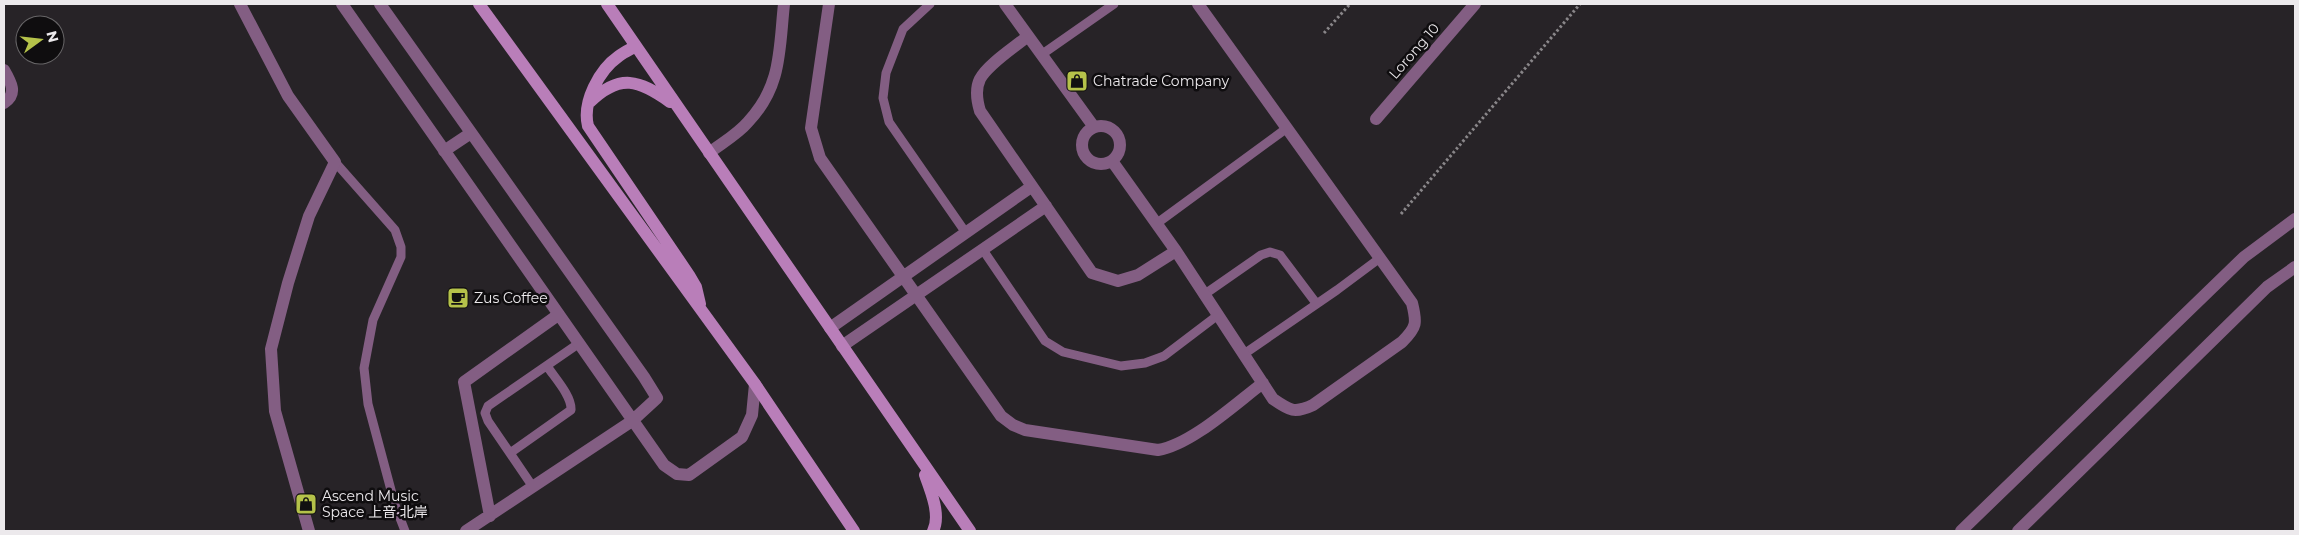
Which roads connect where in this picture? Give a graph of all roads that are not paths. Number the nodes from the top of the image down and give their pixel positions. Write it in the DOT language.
graph roads {
  1 [pos="240,4"];
  2 [pos="342,4"];
  3 [pos="380,4"];
  4 [pos="479,4"];
  5 [pos="607,4"];
  6 [pos="784,4"];
  7 [pos="829,4"];
  8 [pos="930,4"];
  9 [pos="1006,4"];
  10 [pos="1114,4"];
  11 [pos="1198,4"];
  12 [pos="1475,4"];
  13 [pos="1028,36"];
  14 [pos="636,46"];
  15 [pos="1041,55"];
  16 [pos="4,70"];
  17 [pos="590,102"];
  18 [pos="4,104"];
  19 [pos="678,108"];
  20 [pos="1376,119"];
  21 [pos="1094,127"];
  22 [pos="1287,128"];
  23 [pos="472,133"];
  24 [pos="444,152"];
  25 [pos="709,153"];
  26 [pos="335,162"];
  27 [pos="1112,162"];
  28 [pos="1031,187"];
  29 [pos="1046,206"];
  30 [pos="2295,219"];
  31 [pos="1156,224"];
  32 [pos="966,233"];
  33 [pos="982,250"];
  34 [pos="1176,250"];
  35 [pos="1380,258"];
  36 [pos="2295,267"];
  37 [pos="902,278"];
  38 [pos="915,294"];
  39 [pos="1205,294"];
  40 [pos="1316,303"];
  41 [pos="702,310"];
  42 [pos="558,315"];
  43 [pos="1218,315"];
  44 [pos="830,328"];
  45 [pos="578,344"];
  46 [pos="842,346"];
  47 [pos="1244,354"];
  48 [pos="547,366"];
  49 [pos="1263,383"];
  50 [pos="755,384"];
  51 [pos="632,421"];
  52 [pos="510,453"];
  53 [pos="920,461"];
  54 [pos="533,487"];
  55 [pos="490,516"];
  56 [pos="844,516"];
  57 [pos="473,529"];
  58 [pos="309,531"];
  59 [pos="405,531"];
  60 [pos="854,531"];
  61 [pos="863,531"];
  62 [pos="933,531"];
  63 [pos="970,531"];
  64 [pos="1961,531"];
  65 [pos="2018,531"];
  1 -- 26 [label="street"];
  2 -- 24 [label="street"];
  3 -- 23 [label="street"];
  4 -- 41 [label="street"];
  5 -- 14 [label="street"];
  6 -- 25 [label="street"];
  7 -- 37 [label="street"];
  8 -- 32 [label="lane"];
  9 -- 13 [label="street"];
  10 -- 15 [label="lane"];
  11 -- 22 [label="street"];
  12 -- 20 [label="street, Lorong 10"];
  13 -- 15 [label="street"];
  13 -- 28 [label="street"];
  14 -- 17 [label="street"];
  14 -- 19 [label="street"];
  15 -- 21 [label="street"];
  16 -- 18 [label="street"];
  17 -- 19 [label="street"];
  17 -- 41 [label="street"];
  19 -- 25 [label="street"];
  21 -- 27 [label="street"];
  21 -- 27 [label="street"];
  22 -- 31 [label="lane"];
  22 -- 35 [label="street"];
  23 -- 24 [label="street"];
  23 -- 51 [label="street"];
  24 -- 42 [label="street"];
  25 -- 44 [label="street"];
  26 -- 58 [label="street"];
  26 -- 59 [label="lane"];
  27 -- 31 [label="street"];
  28 -- 29 [label="street"];
  28 -- 32 [label="street"];
  29 -- 33 [label="street"];
  29 -- 34 [label="street"];
  30 -- 64 [label="street"];
  31 -- 34 [label="street"];
  32 -- 37 [label="street"];
  33 -- 38 [label="street"];
  33 -- 43 [label="lane"];
  34 -- 39 [label="street"];
  35 -- 40 [label="lane"];
  35 -- 49 [label="street"];
  36 -- 65 [label="street"];
  37 -- 38 [label="street"];
  37 -- 44 [label="street"];
  38 -- 46 [label="street"];
  38 -- 49 [label="street"];
  39 -- 40 [label="lane"];
  39 -- 43 [label="street"];
  40 -- 47 [label="lane"];
  41 -- 50 [label="street"];
  42 -- 45 [label="street"];
  42 -- 55 [label="street"];
  43 -- 47 [label="street"];
  44 -- 46 [label="street"];
  45 -- 48 [label="lane"];
  45 -- 51 [label="street"];
  46 -- 53 [label="street"];
  47 -- 49 [label="street"];
  48 -- 52 [label="lane"];
  48 -- 52 [label="lane"];
  50 -- 51 [label="street"];
  50 -- 56 [label="street"];
  51 -- 54 [label="street"];
  52 -- 54 [label="lane"];
  53 -- 62 [label="street"];
  53 -- 63 [label="street"];
  54 -- 55 [label="street"];
  55 -- 57 [label="street"];
  56 -- 60 [label="street"];
  56 -- 61 [label="street"];
}
